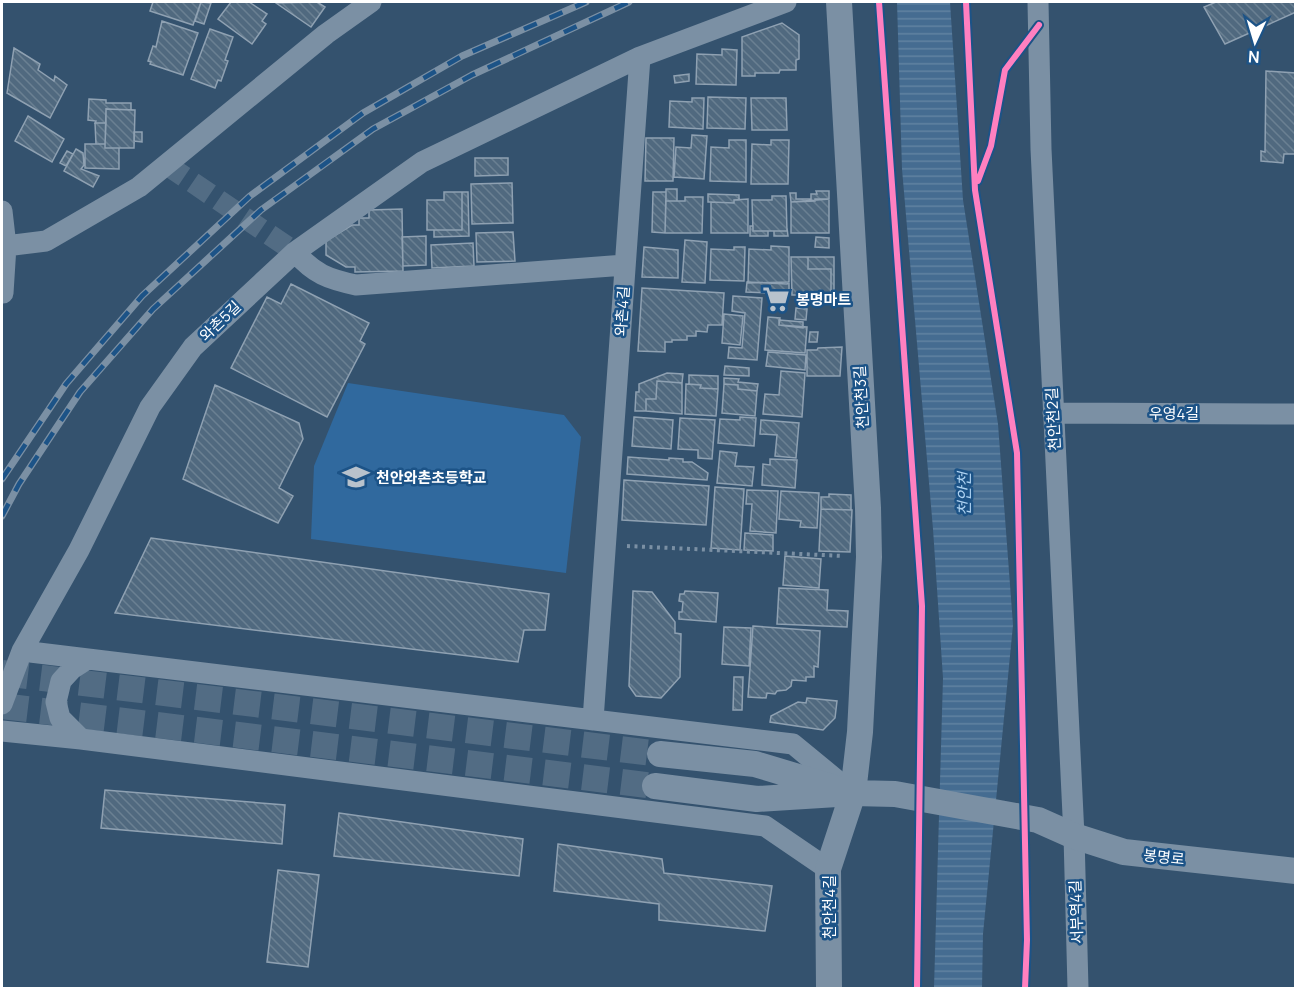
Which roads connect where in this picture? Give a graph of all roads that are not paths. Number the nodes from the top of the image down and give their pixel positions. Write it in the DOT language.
graph roads {
  1 [pos="371,2"];
  2 [pos="786,2"];
  3 [pos="839,2"];
  4 [pos="1038,2"];
  5 [pos="640,57"];
  6 [pos="2,211"];
  7 [pos="6,246"];
  8 [pos="295,252"];
  9 [pos="625,265"];
  10 [pos="3,293"];
  11 [pos="1053,413"];
  12 [pos="1296,414"];
  13 [pos="22,651"];
  14 [pos="86,660"];
  15 [pos="2,704"];
  16 [pos="593,720"];
  17 [pos="2,731"];
  18 [pos="81,739"];
  19 [pos="660,754"];
  20 [pos="654,786"];
  21 [pos="853,793"];
  22 [pos="1074,836"];
  23 [pos="828,869"];
  24 [pos="1296,871"];
  25 [pos="1081,985"];
  26 [pos="829,988"];
  1 -- 7 [label="street"];
  2 -- 5 [label="street"];
  3 -- 21 [label="street, 천안천3길"];
  4 -- 11 [label="street, 천안천2길"];
  5 -- 8 [label="street, 와촌5길"];
  5 -- 9 [label="street, 와촌4길"];
  6 -- 7 [label="street"];
  7 -- 10 [label="street"];
  8 -- 9 [label="street"];
  8 -- 13 [label="street, 와촌5길"];
  9 -- 16 [label="street, 와촌4길"];
  11 -- 12 [label="street, 우영4길"];
  11 -- 22 [label="street, 천안천2길"];
  13 -- 14 [label="street"];
  13 -- 15 [label="street, 와촌5길"];
  14 -- 16 [label="street"];
  14 -- 18 [label="street"];
  16 -- 21 [label="street"];
  17 -- 18 [label="street"];
  18 -- 23 [label="street"];
  19 -- 21 [label="street"];
  20 -- 21 [label="street"];
  21 -- 22 [label="street, 봉명로"];
  21 -- 23 [label="street, 천안천4길"];
  22 -- 24 [label="street, 봉명로"];
  22 -- 25 [label="street, 서부역4길"];
  23 -- 26 [label="street, 천안천4길"];
}
